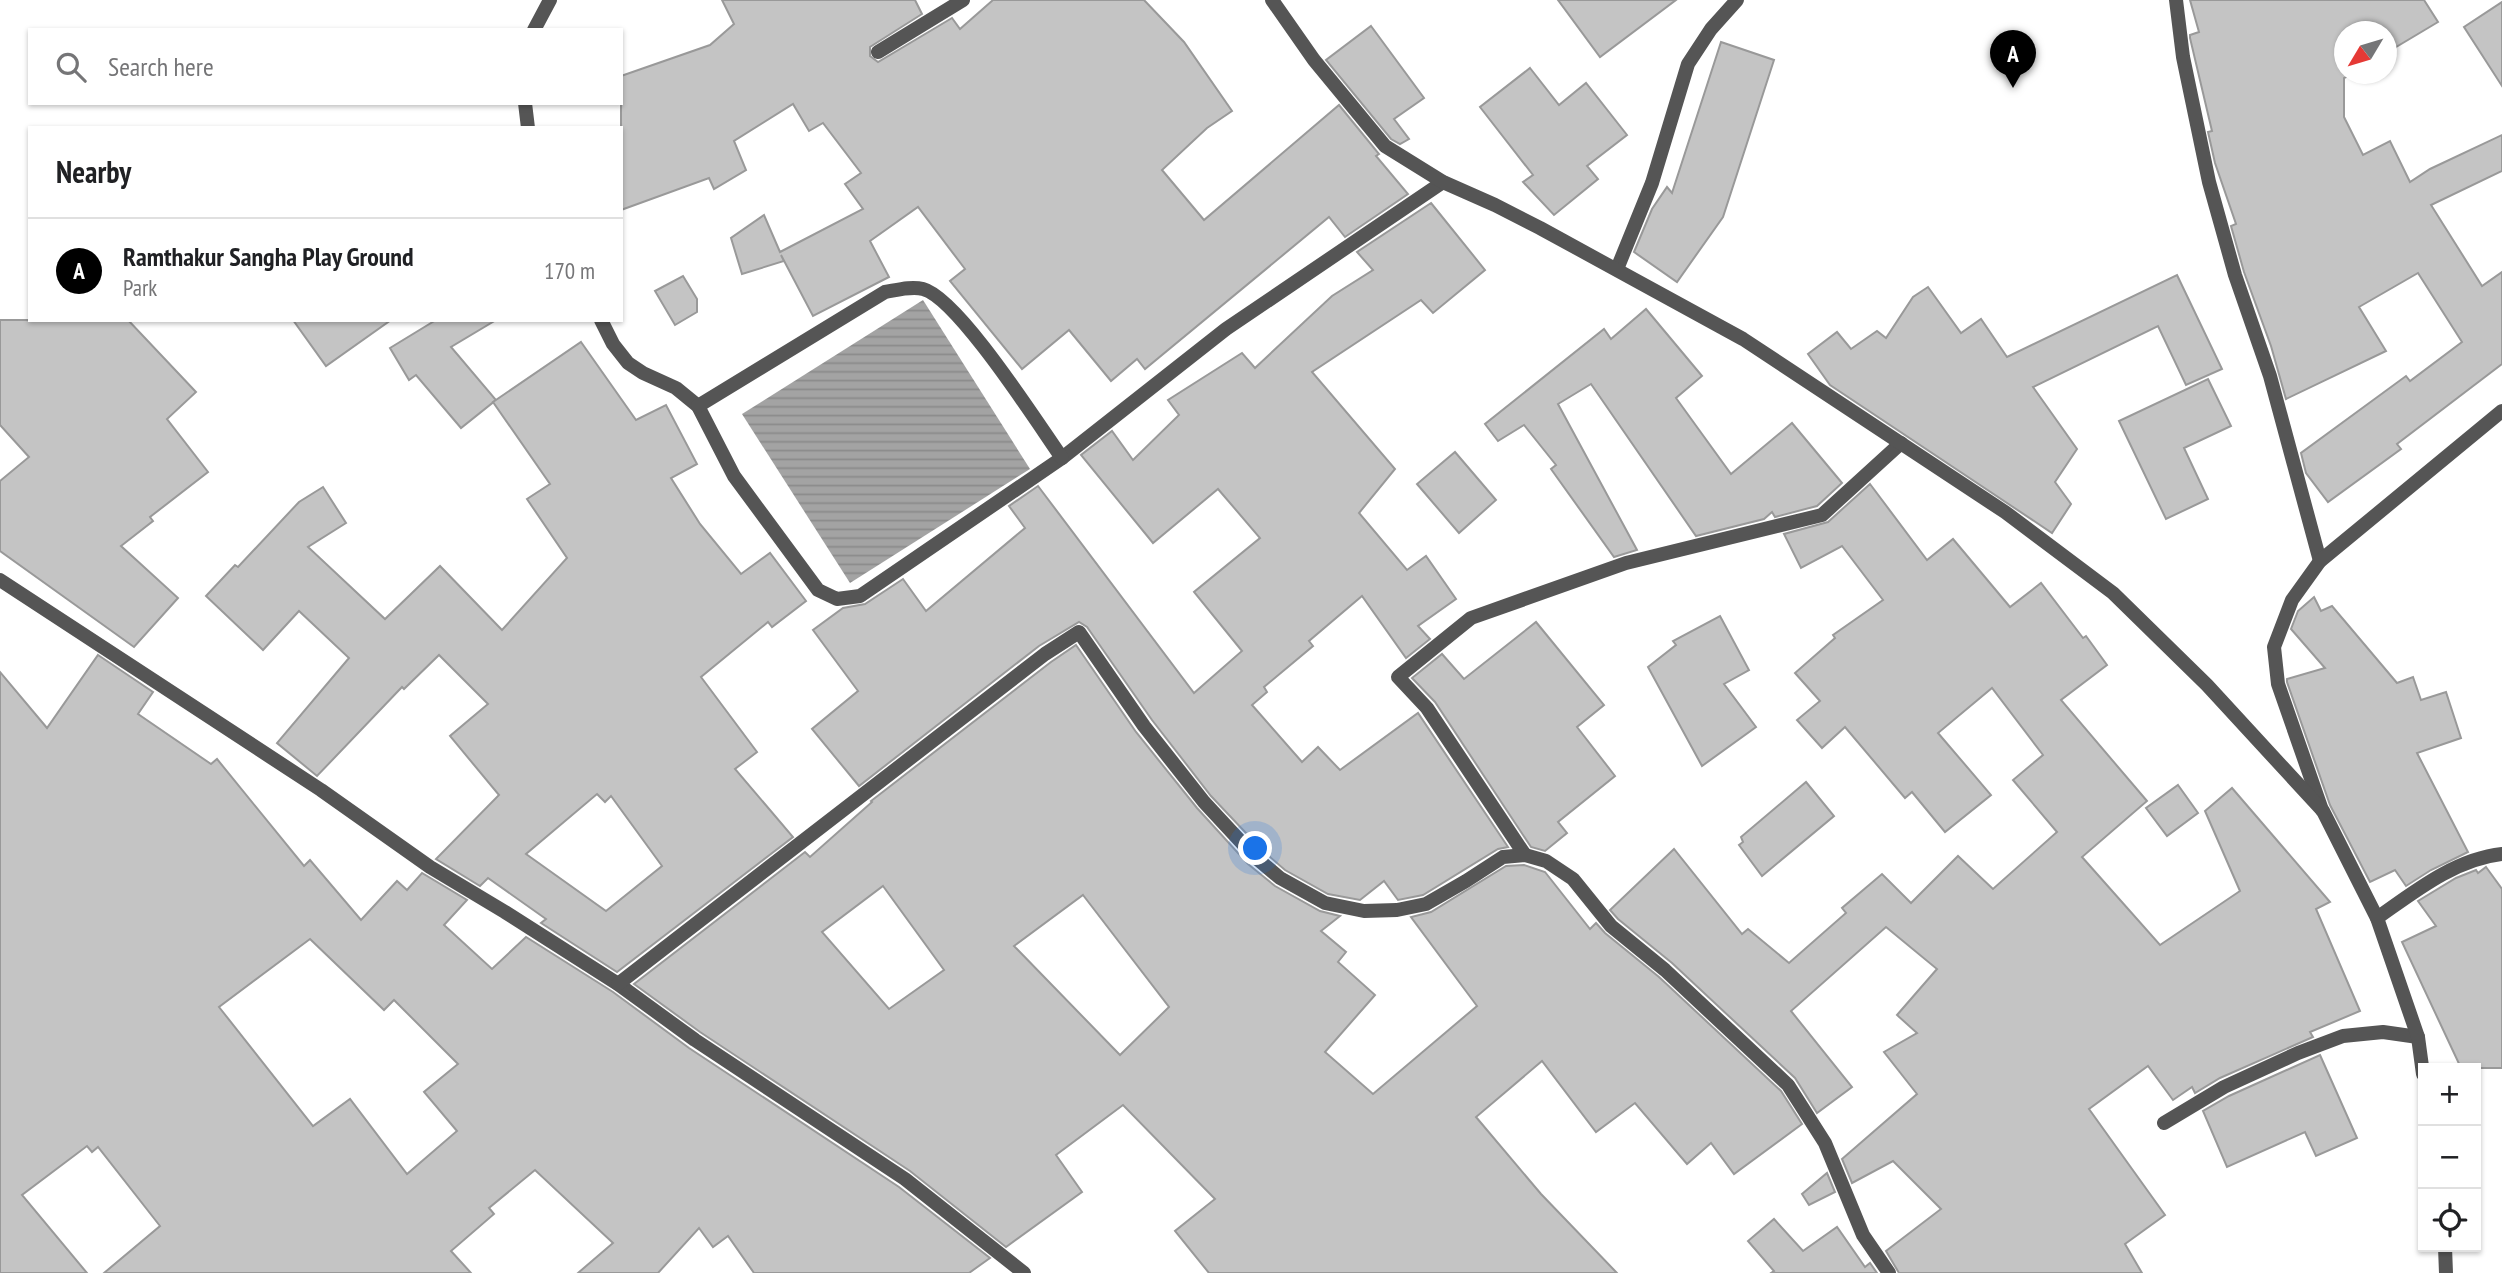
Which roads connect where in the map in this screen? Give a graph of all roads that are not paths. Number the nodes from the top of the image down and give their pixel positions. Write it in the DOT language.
graph roads {
  1 [pos="550,0"];
  2 [pos="963,0"];
  3 [pos="1272,0"];
  4 [pos="1737,0"];
  5 [pos="2176,0"];
  6 [pos="535,28"];
  7 [pos="877,52"];
  8 [pos="525,105"];
  9 [pos="528,126"];
  10 [pos="1443,182"];
  11 [pos="1617,270"];
  12 [pos="602,322"];
  13 [pos="698,406"];
  14 [pos="2502,411"];
  15 [pos="1901,443"];
  16 [pos="1062,458"];
  17 [pos="2320,561"];
  18 [pos="0,580"];
  19 [pos="2323,811"];
  20 [pos="2502,854"];
  21 [pos="1525,855"];
  22 [pos="2377,918"];
  23 [pos="618,984"];
  24 [pos="2418,1037"];
  25 [pos="2422,1063"];
  26 [pos="2164,1123"];
  27 [pos="2445,1252"];
  28 [pos="1024,1273"];
  29 [pos="1889,1273"];
  30 [pos="2446,1273"];
  1 -- 6 [label="street"];
  2 -- 7 [label="street"];
  3 -- 10 [label="street"];
  4 -- 11 [label="street"];
  5 -- 17 [label="street"];
  8 -- 9 [label="street"];
  10 -- 11 [label="street"];
  10 -- 16 [label="street"];
  11 -- 15 [label="street"];
  12 -- 13 [label="street"];
  13 -- 16 [label="street"];
  13 -- 16 [label="street"];
  14 -- 17 [label="street"];
  15 -- 19 [label="street"];
  15 -- 21 [label="street"];
  17 -- 19 [label="street"];
  18 -- 23 [label="street"];
  19 -- 22 [label="street"];
  20 -- 22 [label="street"];
  21 -- 23 [label="street"];
  21 -- 29 [label="street"];
  22 -- 24 [label="street"];
  23 -- 28 [label="street"];
  24 -- 25 [label="street"];
  24 -- 26 [label="street"];
  27 -- 30 [label="street"];
}
